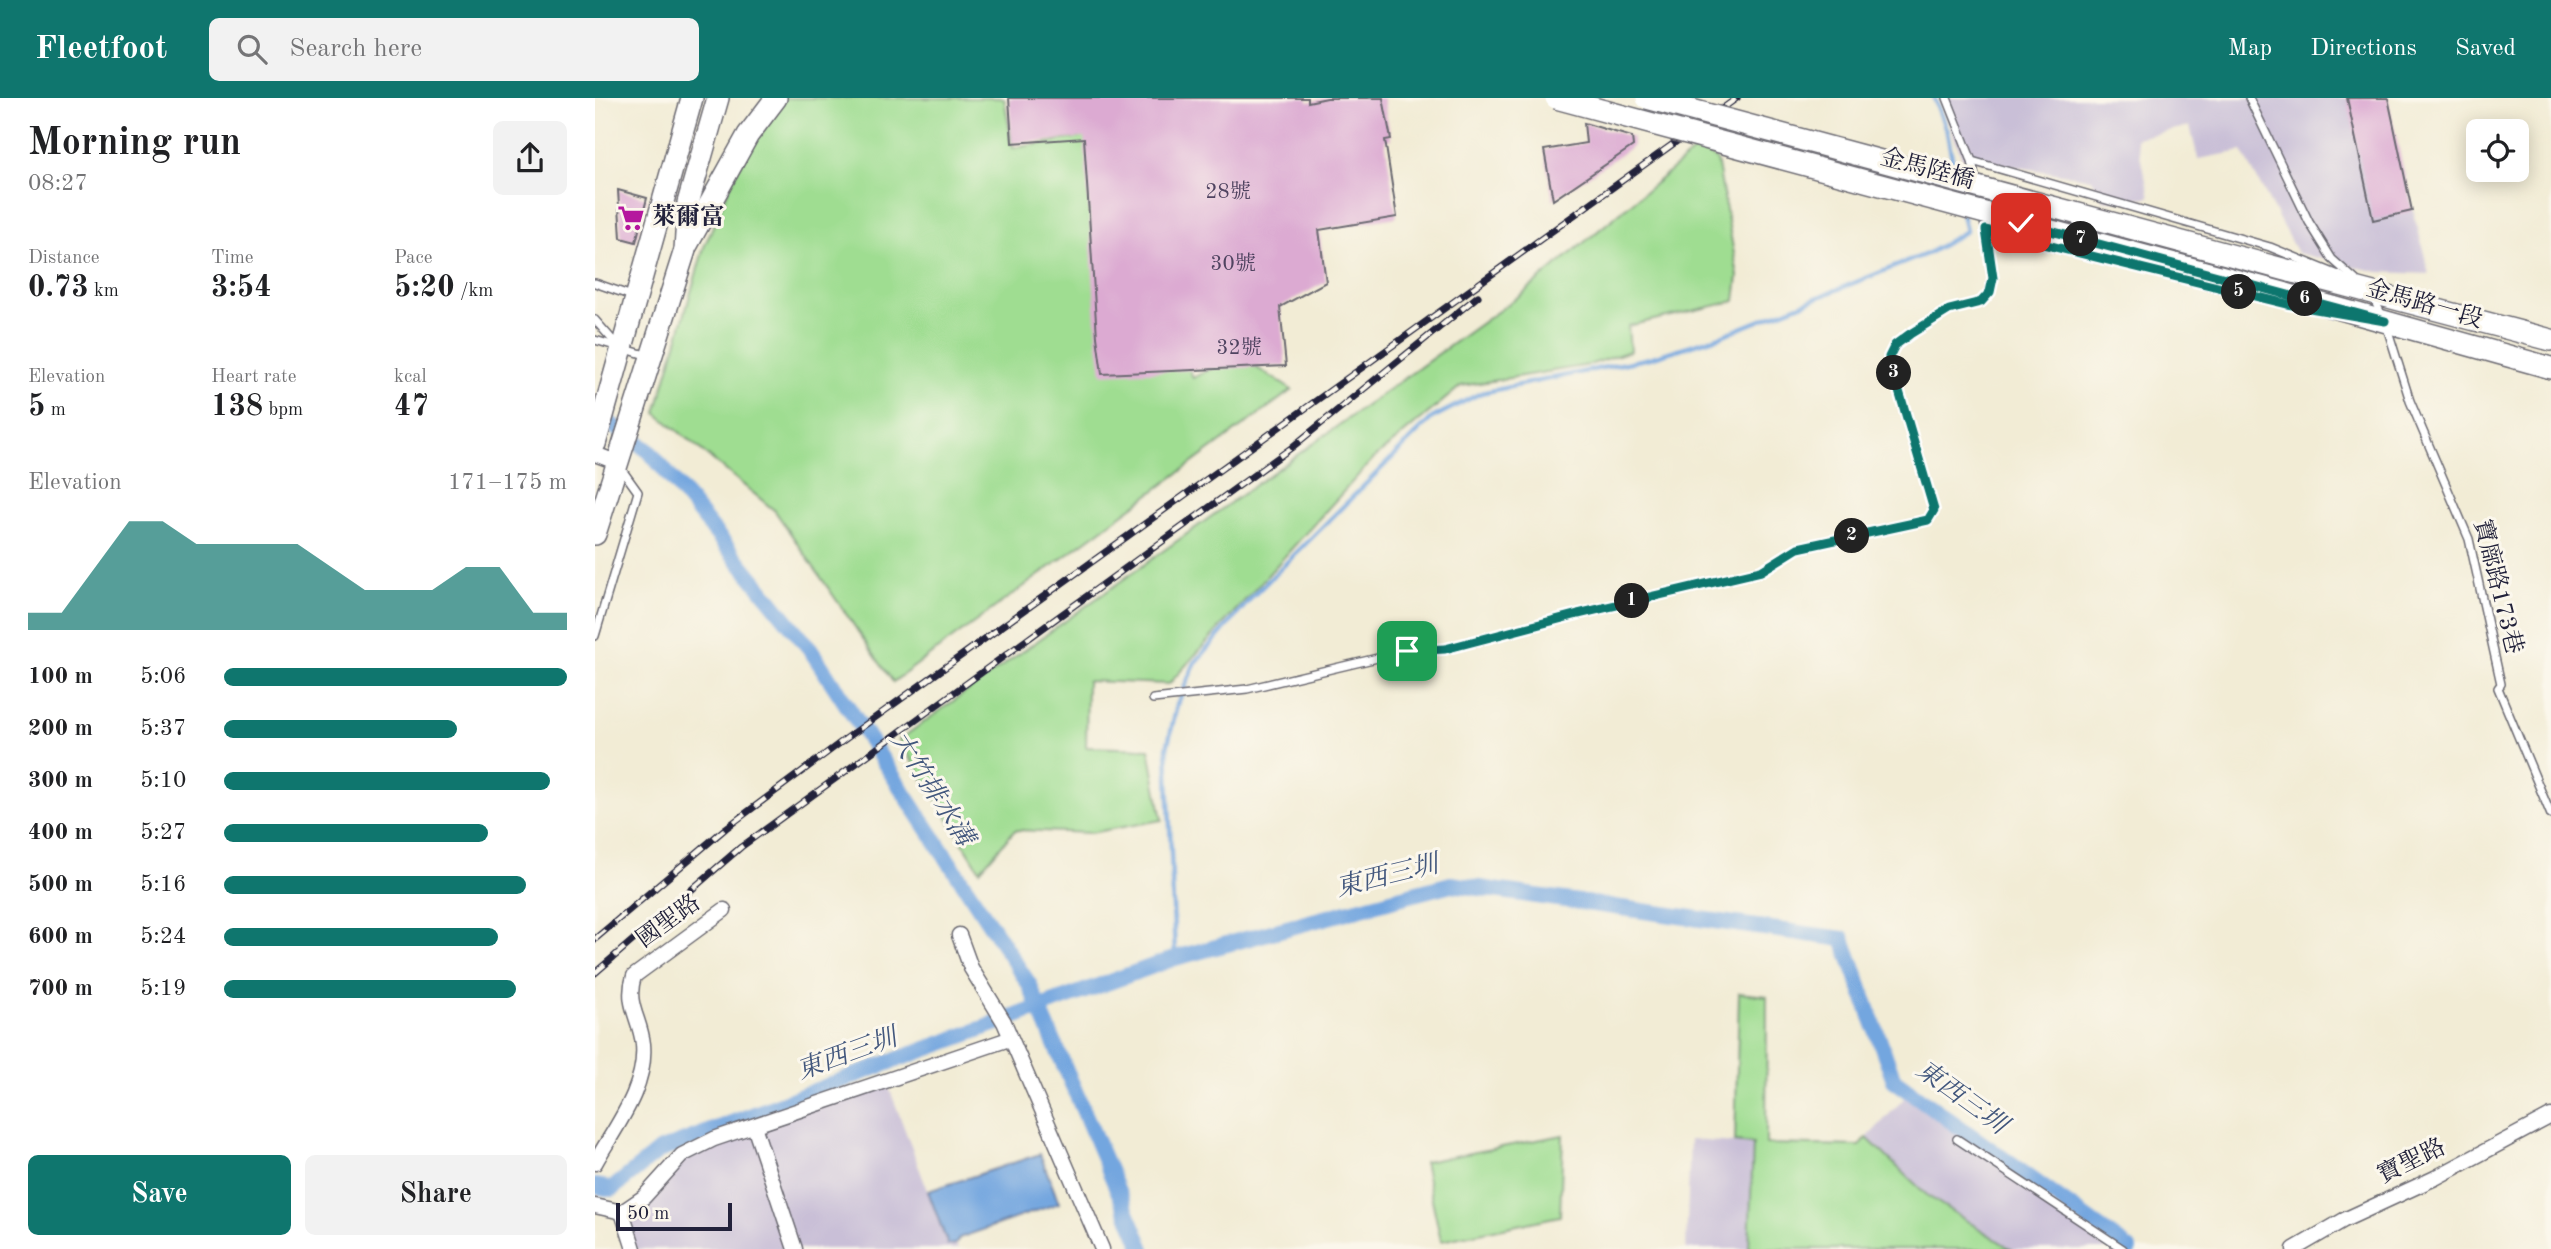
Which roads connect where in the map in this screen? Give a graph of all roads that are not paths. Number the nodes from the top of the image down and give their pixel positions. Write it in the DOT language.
graph roads {
  1 [pos="692,98"];
  2 [pos="718,98"];
  3 [pos="776,98"];
  4 [pos="1556,98"];
  5 [pos="1647,98"];
  6 [pos="1947,98"];
  7 [pos="2249,98"];
  8 [pos="1972,161"];
  9 [pos="1986,230"];
  10 [pos="685,250"];
  11 [pos="2290,271"];
  12 [pos="595,283"];
  13 [pos="2369,292"];
  14 [pos="636,297"];
  15 [pos="2279,297"];
  16 [pos="2260,298"];
  17 [pos="595,320"];
  18 [pos="2385,321"];
  19 [pos="595,340"];
  20 [pos="2551,340"];
  21 [pos="619,358"];
  22 [pos="646,365"];
  23 [pos="2551,368"];
  24 [pos="595,444"];
  25 [pos="595,454"];
  26 [pos="617,459"];
  27 [pos="595,534"];
  28 [pos="595,636"];
  29 [pos="1153,699"];
  30 [pos="2551,815"];
  31 [pos="724,910"];
  32 [pos="959,935"];
  33 [pos="1009,1039"];
  34 [pos="2551,1116"];
  35 [pos="754,1126"];
  36 [pos="1957,1139"];
  37 [pos="595,1163"];
  38 [pos="595,1206"];
  39 [pos="622,1212"];
  40 [pos="634,1249"];
  41 [pos="795,1249"];
  42 [pos="1102,1249"];
  43 [pos="2123,1249"];
  44 [pos="2294,1249"];
  1 -- 14 [label="main road"];
  2 -- 10 [label="main road"];
  3 -- 10 [label="main road"];
  4 -- 15 [label="main road, 金馬陸橋, bridge"];
  5 -- 11 [label="main road, 金馬陸橋, bridge"];
  6 -- 8 [label="lane"];
  7 -- 13 [label="lane"];
  8 -- 9 [label="lane"];
  8 -- 13 [label="lane"];
  9 -- 16 [label="lane"];
  9 -- 29 [label="lane"];
  10 -- 22 [label="main road"];
  11 -- 13 [label="main road, 金馬路一段"];
  12 -- 14 [label="lane"];
  13 -- 18 [label="lane, 寶廍路173巷"];
  13 -- 20 [label="main road, 金馬路一段"];
  14 -- 21 [label="main road"];
  15 -- 18 [label="main road, 金馬路一段"];
  17 -- 21 [label="lane"];
  18 -- 23 [label="main road, 金馬路一段"];
  18 -- 30 [label="lane, 寶廍路173巷"];
  19 -- 21 [label="lane"];
  21 -- 22 [label="lane"];
  21 -- 24 [label="main road"];
  22 -- 26 [label="main road"];
  25 -- 26 [label="street"];
  26 -- 27 [label="main road"];
  26 -- 28 [label="lane"];
  31 -- 37 [label="street, 國聖路"];
  32 -- 33 [label="street"];
  33 -- 35 [label="street"];
  33 -- 42 [label="street"];
  34 -- 44 [label="street, 寶聖路"];
  35 -- 39 [label="street"];
  35 -- 41 [label="street"];
  36 -- 43 [label="lane"];
  38 -- 39 [label="street"];
  39 -- 40 [label="street"];
}
